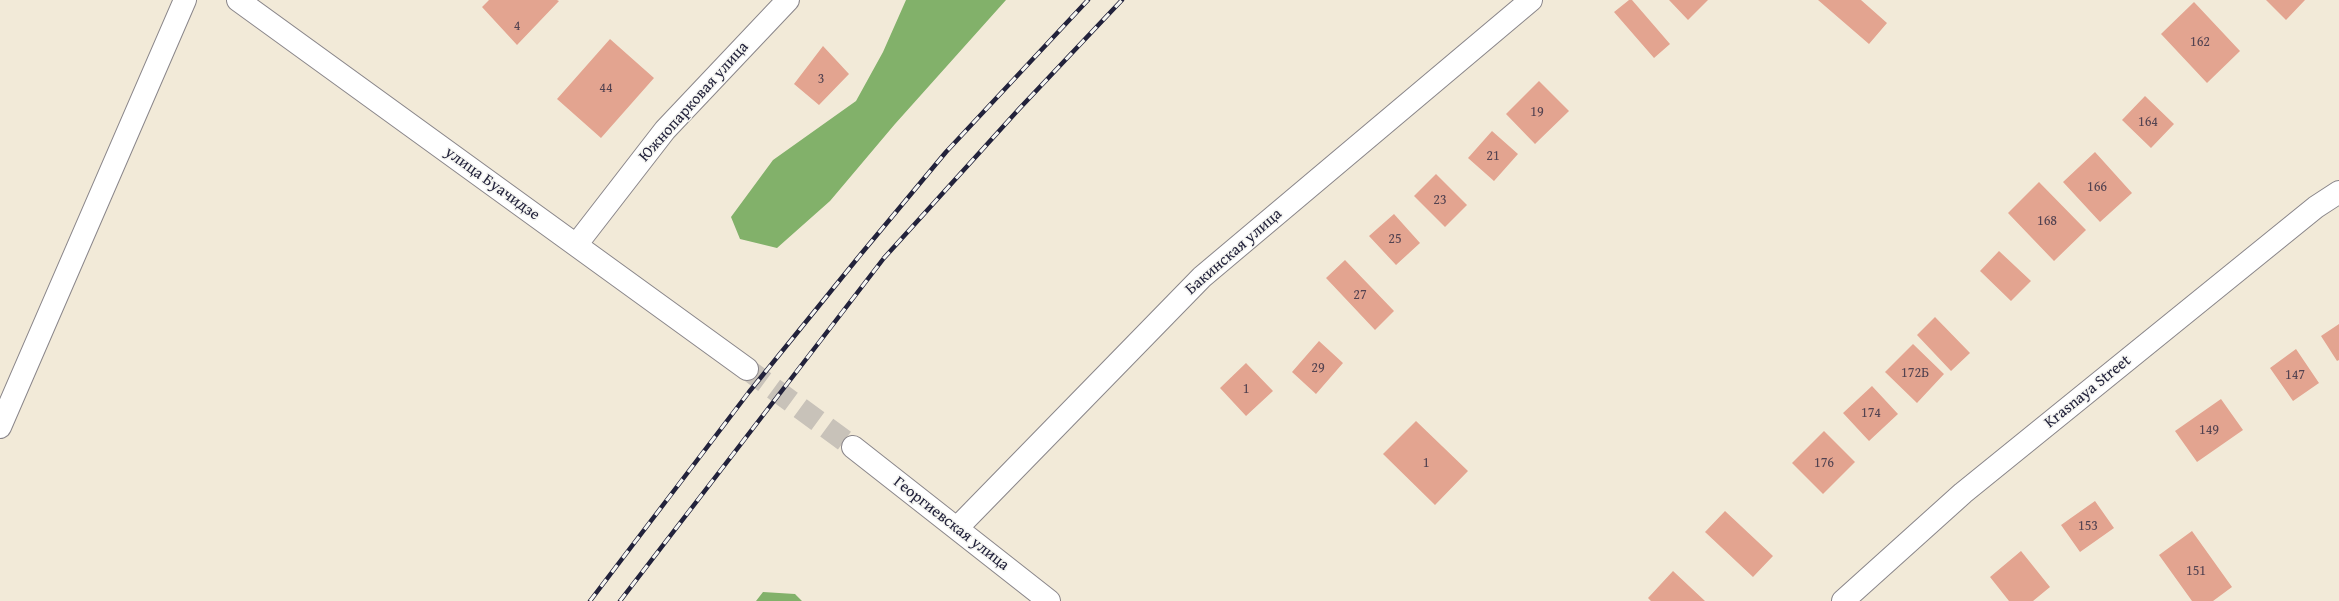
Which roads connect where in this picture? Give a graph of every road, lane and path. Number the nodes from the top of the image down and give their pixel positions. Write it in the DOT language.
graph roads {
  1 [pos="185,0"];
  2 [pos="238,0"];
  3 [pos="788,0"];
  4 [pos="1531,0"];
  5 [pos="2339,192"];
  6 [pos="576,245"];
  7 [pos="747,369"];
  8 [pos="0,427"];
  9 [pos="853,447"];
  10 [pos="958,527"];
  11 [pos="1049,601"];
  12 [pos="1843,601"];
  1 -- 8 [label="street"];
  2 -- 6 [label="street, улица Буачидзе"];
  3 -- 6 [label="street, Южнопарковая улица"];
  4 -- 10 [label="street, Бакинская улица"];
  5 -- 12 [label="street, Krasnaya Street"];
  6 -- 7 [label="street, улица Буачидзе"];
  9 -- 10 [label="street, Георгиевская улица"];
  10 -- 11 [label="street, Георгиевская улица"];
}
